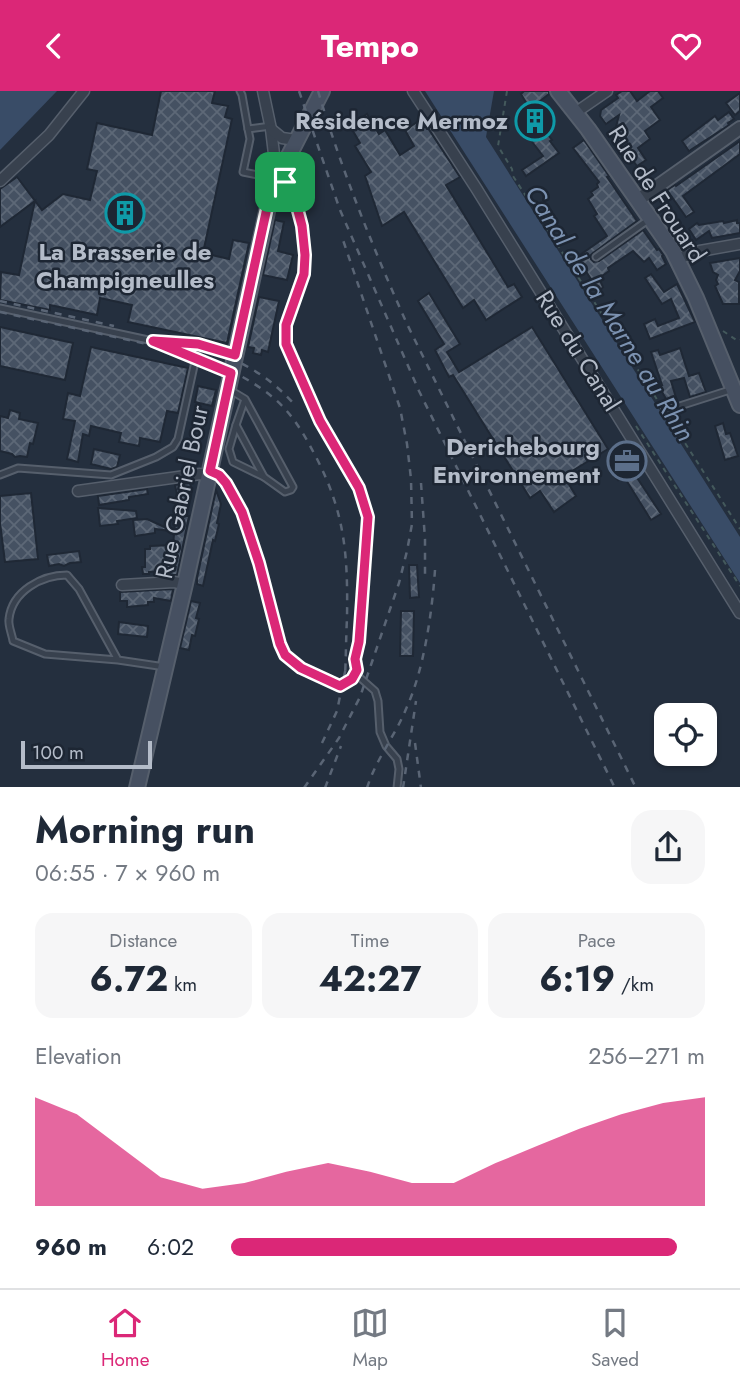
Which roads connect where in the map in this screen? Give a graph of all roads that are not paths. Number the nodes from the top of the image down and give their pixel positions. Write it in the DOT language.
graph roads {
  1 [pos="84,91"];
  2 [pos="240,91"];
  3 [pos="263,91"];
  4 [pos="322,91"];
  5 [pos="413,91"];
  6 [pos="558,91"];
  7 [pos="567,91"];
  8 [pos="607,91"];
  9 [pos="578,111"];
  10 [pos="271,127"];
  11 [pos="740,128"];
  12 [pos="248,129"];
  13 [pos="273,142"];
  14 [pos="294,145"];
  15 [pos="277,179"];
  16 [pos="0,181"];
  17 [pos="641,199"];
  18 [pos="298,208"];
  19 [pos="651,218"];
  20 [pos="740,244"];
  21 [pos="596,257"];
  22 [pos="680,258"];
  23 [pos="0,308"];
  24 [pos="153,341"];
  25 [pos="198,344"];
  26 [pos="235,355"];
  27 [pos="196,359"];
  28 [pos="231,373"];
  29 [pos="738,388"];
  30 [pos="228,389"];
  31 [pos="245,399"];
  32 [pos="740,405"];
  33 [pos="664,411"];
  34 [pos="236,425"];
  35 [pos="209,474"];
  36 [pos="0,475"];
  37 [pos="264,477"];
  38 [pos="78,491"];
  39 [pos="185,584"];
  40 [pos="122,585"];
  41 [pos="740,613"];
  42 [pos="118,660"];
  43 [pos="165,667"];
  44 [pos="357,670"];
  45 [pos="137,787"];
  46 [pos="397,787"];
  1 -- 16 [label="street"];
  2 -- 12 [label="lane"];
  3 -- 10 [label="street"];
  4 -- 14 [label="main road, Rue Gabriel Bour"];
  5 -- 41 [label="street, Rue du Canal"];
  6 -- 9 [label="main road, Rue de Frouard"];
  7 -- 9 [label="main road, Rue de Frouard"];
  8 -- 9 [label="street"];
  9 -- 17 [label="main road, Rue de Frouard"];
  10 -- 12 [label="lane"];
  10 -- 13 [label="street"];
  10 -- 14 [label="street"];
  11 -- 17 [label="street"];
  12 -- 15 [label="lane"];
  13 -- 14 [label="street"];
  13 -- 15 [label="street"];
  14 -- 15 [label="main road, Rue Gabriel Bour"];
  15 -- 18 [label="street"];
  15 -- 26 [label="main road, Rue Gabriel Bour"];
  17 -- 19 [label="main road, Rue de Frouard"];
  17 -- 22 [label="main road, Rue de Frouard"];
  18 -- 44 [label="lane"];
  19 -- 21 [label="lane"];
  19 -- 22 [label="main road, Rue de Frouard"];
  20 -- 22 [label="street"];
  22 -- 29 [label="main road, Rue de Frouard"];
  22 -- 29 [label="main road, Rue de Frouard"];
  23 -- 24 [label="lane"];
  24 -- 25 [label="lane"];
  24 -- 27 [label="lane"];
  25 -- 26 [label="lane"];
  25 -- 27 [label="lane"];
  26 -- 28 [label="main road, Rue Gabriel Bour"];
  27 -- 28 [label="lane"];
  27 -- 36 [label="lane"];
  28 -- 30 [label="main road, Rue Gabriel Bour"];
  29 -- 32 [label="main road, Rue de Frouard"];
  29 -- 33 [label="lane"];
  30 -- 31 [label="lane"];
  30 -- 35 [label="main road, Rue Gabriel Bour"];
  31 -- 34 [label="lane"];
  31 -- 37 [label="lane"];
  34 -- 37 [label="lane"];
  34 -- 37 [label="lane"];
  35 -- 38 [label="street"];
  35 -- 39 [label="main road, Rue Gabriel Bour"];
  35 -- 44 [label="lane"];
  39 -- 40 [label="street"];
  39 -- 43 [label="main road, Rue Gabriel Bour"];
  42 -- 42 [label="lane"];
  42 -- 43 [label="lane"];
  43 -- 45 [label="main road, Rue Gabriel Bour"];
  44 -- 46 [label="lane"];
}
